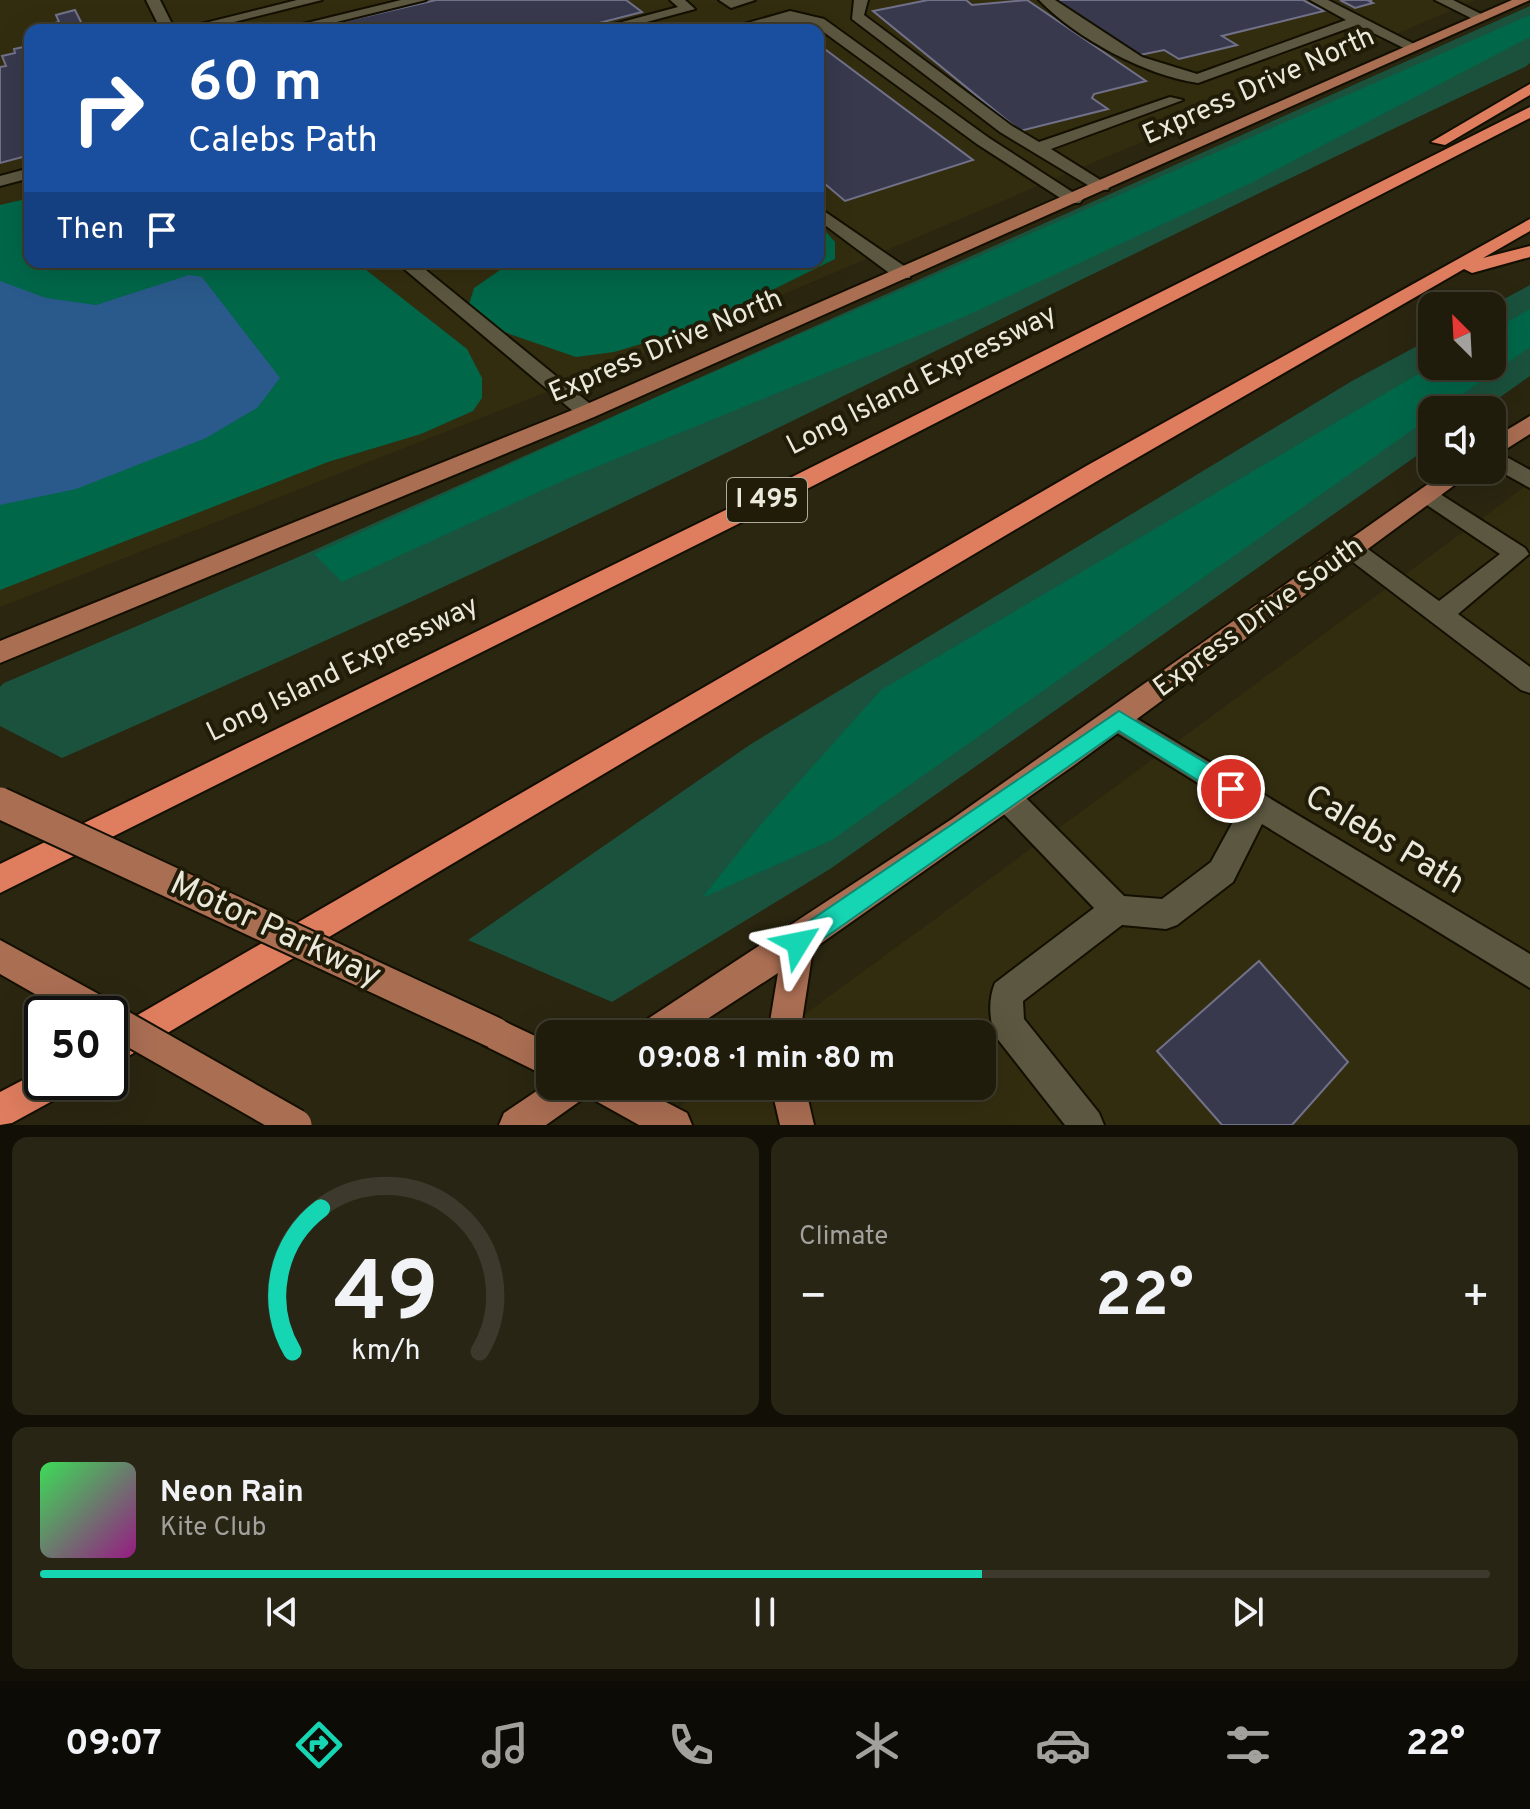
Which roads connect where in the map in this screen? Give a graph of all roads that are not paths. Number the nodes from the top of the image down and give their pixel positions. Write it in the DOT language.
graph roads {
  1 [pos="153,0"];
  2 [pos="315,0"];
  3 [pos="419,0"];
  4 [pos="677,0"];
  5 [pos="726,0"];
  6 [pos="748,0"];
  7 [pos="861,0"];
  8 [pos="1046,0"];
  9 [pos="1317,0"];
  10 [pos="1442,0"];
  11 [pos="1515,1"];
  12 [pos="1482,18"];
  13 [pos="1355,21"];
  14 [pos="165,24"];
  15 [pos="210,24"];
  16 [pos="312,24"];
  17 [pos="624,24"];
  18 [pos="754,24"];
  19 [pos="822,24"];
  20 [pos="824,26"];
  21 [pos="1415,48"];
  22 [pos="1530,89"];
  23 [pos="1175,100"];
  24 [pos="1530,112"];
  25 [pos="1037,148"];
  26 [pos="24,175"];
  27 [pos="0,181"];
  28 [pos="1102,186"];
  29 [pos="1074,199"];
  30 [pos="824,216"];
  31 [pos="1530,224"];
  32 [pos="1530,251"];
  33 [pos="412,268"];
  34 [pos="903,274"];
  35 [pos="1203,278"];
  36 [pos="1436,278"];
  37 [pos="587,412"];
  38 [pos="1530,423"];
  39 [pos="1506,440"];
  40 [pos="1506,465"];
  41 [pos="1530,480"];
  42 [pos="1444,484"];
  43 [pos="1429,495"];
  44 [pos="1353,550"];
  45 [pos="1440,614"];
  46 [pos="0,652"];
  47 [pos="1530,682"];
  48 [pos="1119,720"];
  49 [pos="1007,798"];
  50 [pos="0,803"];
  51 [pos="1257,805"];
  52 [pos="0,879"];
  53 [pos="1117,910"];
  54 [pos="798,943"];
  55 [pos="0,956"];
  56 [pos="1530,972"];
  57 [pos="70,996"];
  58 [pos="677,1020"];
  59 [pos="786,1020"];
  60 [pos="128,1029"];
  61 [pos="128,1039"];
  62 [pos="536,1054"];
  63 [pos="24,1098"];
  64 [pos="553,1100"];
  65 [pos="627,1100"];
  66 [pos="791,1100"];
  67 [pos="0,1111"];
  68 [pos="296,1125"];
  69 [pos="516,1125"];
  70 [pos="675,1125"];
  71 [pos="797,1125"];
  72 [pos="1087,1125"];
  1 -- 14 [label="street"];
  2 -- 15 [label="street"];
  3 -- 16 [label="street"];
  4 -- 17 [label="street"];
  5 -- 6 [label="street"];
  7 -- 25 [label="street"];
  8 -- 13 [label="street"];
  9 -- 13 [label="street"];
  10 -- 12 [label="street"];
  11 -- 12 [label="main road, Express Drive North"];
  12 -- 21 [label="main road, Express Drive North"];
  13 -- 21 [label="street"];
  18 -- 19 [label="street"];
  20 -- 29 [label="street"];
  21 -- 28 [label="main road, Express Drive North"];
  22 -- 35 [label="highway"];
  23 -- 25 [label="street"];
  24 -- 35 [label="highway, Long Island Expressway / I 495"];
  25 -- 28 [label="street"];
  26 -- 27 [label="street"];
  28 -- 29 [label="main road, Express Drive North"];
  29 -- 34 [label="main road, Express Drive North"];
  30 -- 34 [label="street"];
  31 -- 36 [label="highway"];
  32 -- 36 [label="highway"];
  33 -- 37 [label="street"];
  34 -- 37 [label="main road, Express Drive North"];
  35 -- 52 [label="highway, Long Island Expressway / I 495"];
  36 -- 61 [label="highway"];
  37 -- 46 [label="main road, Express Drive North"];
  38 -- 39 [label="main road"];
  40 -- 41 [label="street"];
  42 -- 43 [label="main road, Express Drive South"];
  43 -- 44 [label="main road, Express Drive South"];
  43 -- 45 [label="street"];
  44 -- 45 [label="street"];
  44 -- 48 [label="main road, Express Drive South"];
  45 -- 47 [label="street"];
  48 -- 49 [label="main road, Express Drive South"];
  48 -- 51 [label="street, Calebs Path"];
  49 -- 53 [label="street"];
  49 -- 54 [label="main road, Express Drive South"];
  50 -- 62 [label="main road, Motor Parkway, bridge"];
  51 -- 53 [label="street"];
  51 -- 56 [label="street, Calebs Path"];
  53 -- 72 [label="street"];
  54 -- 58 [label="main road, Express Drive South"];
  54 -- 59 [label="main road"];
  55 -- 57 [label="main road"];
  60 -- 68 [label="main road, bridge"];
  63 -- 67 [label="highway"];
  64 -- 69 [label="main road"];
  65 -- 70 [label="main road"];
  66 -- 71 [label="main road"];
}
